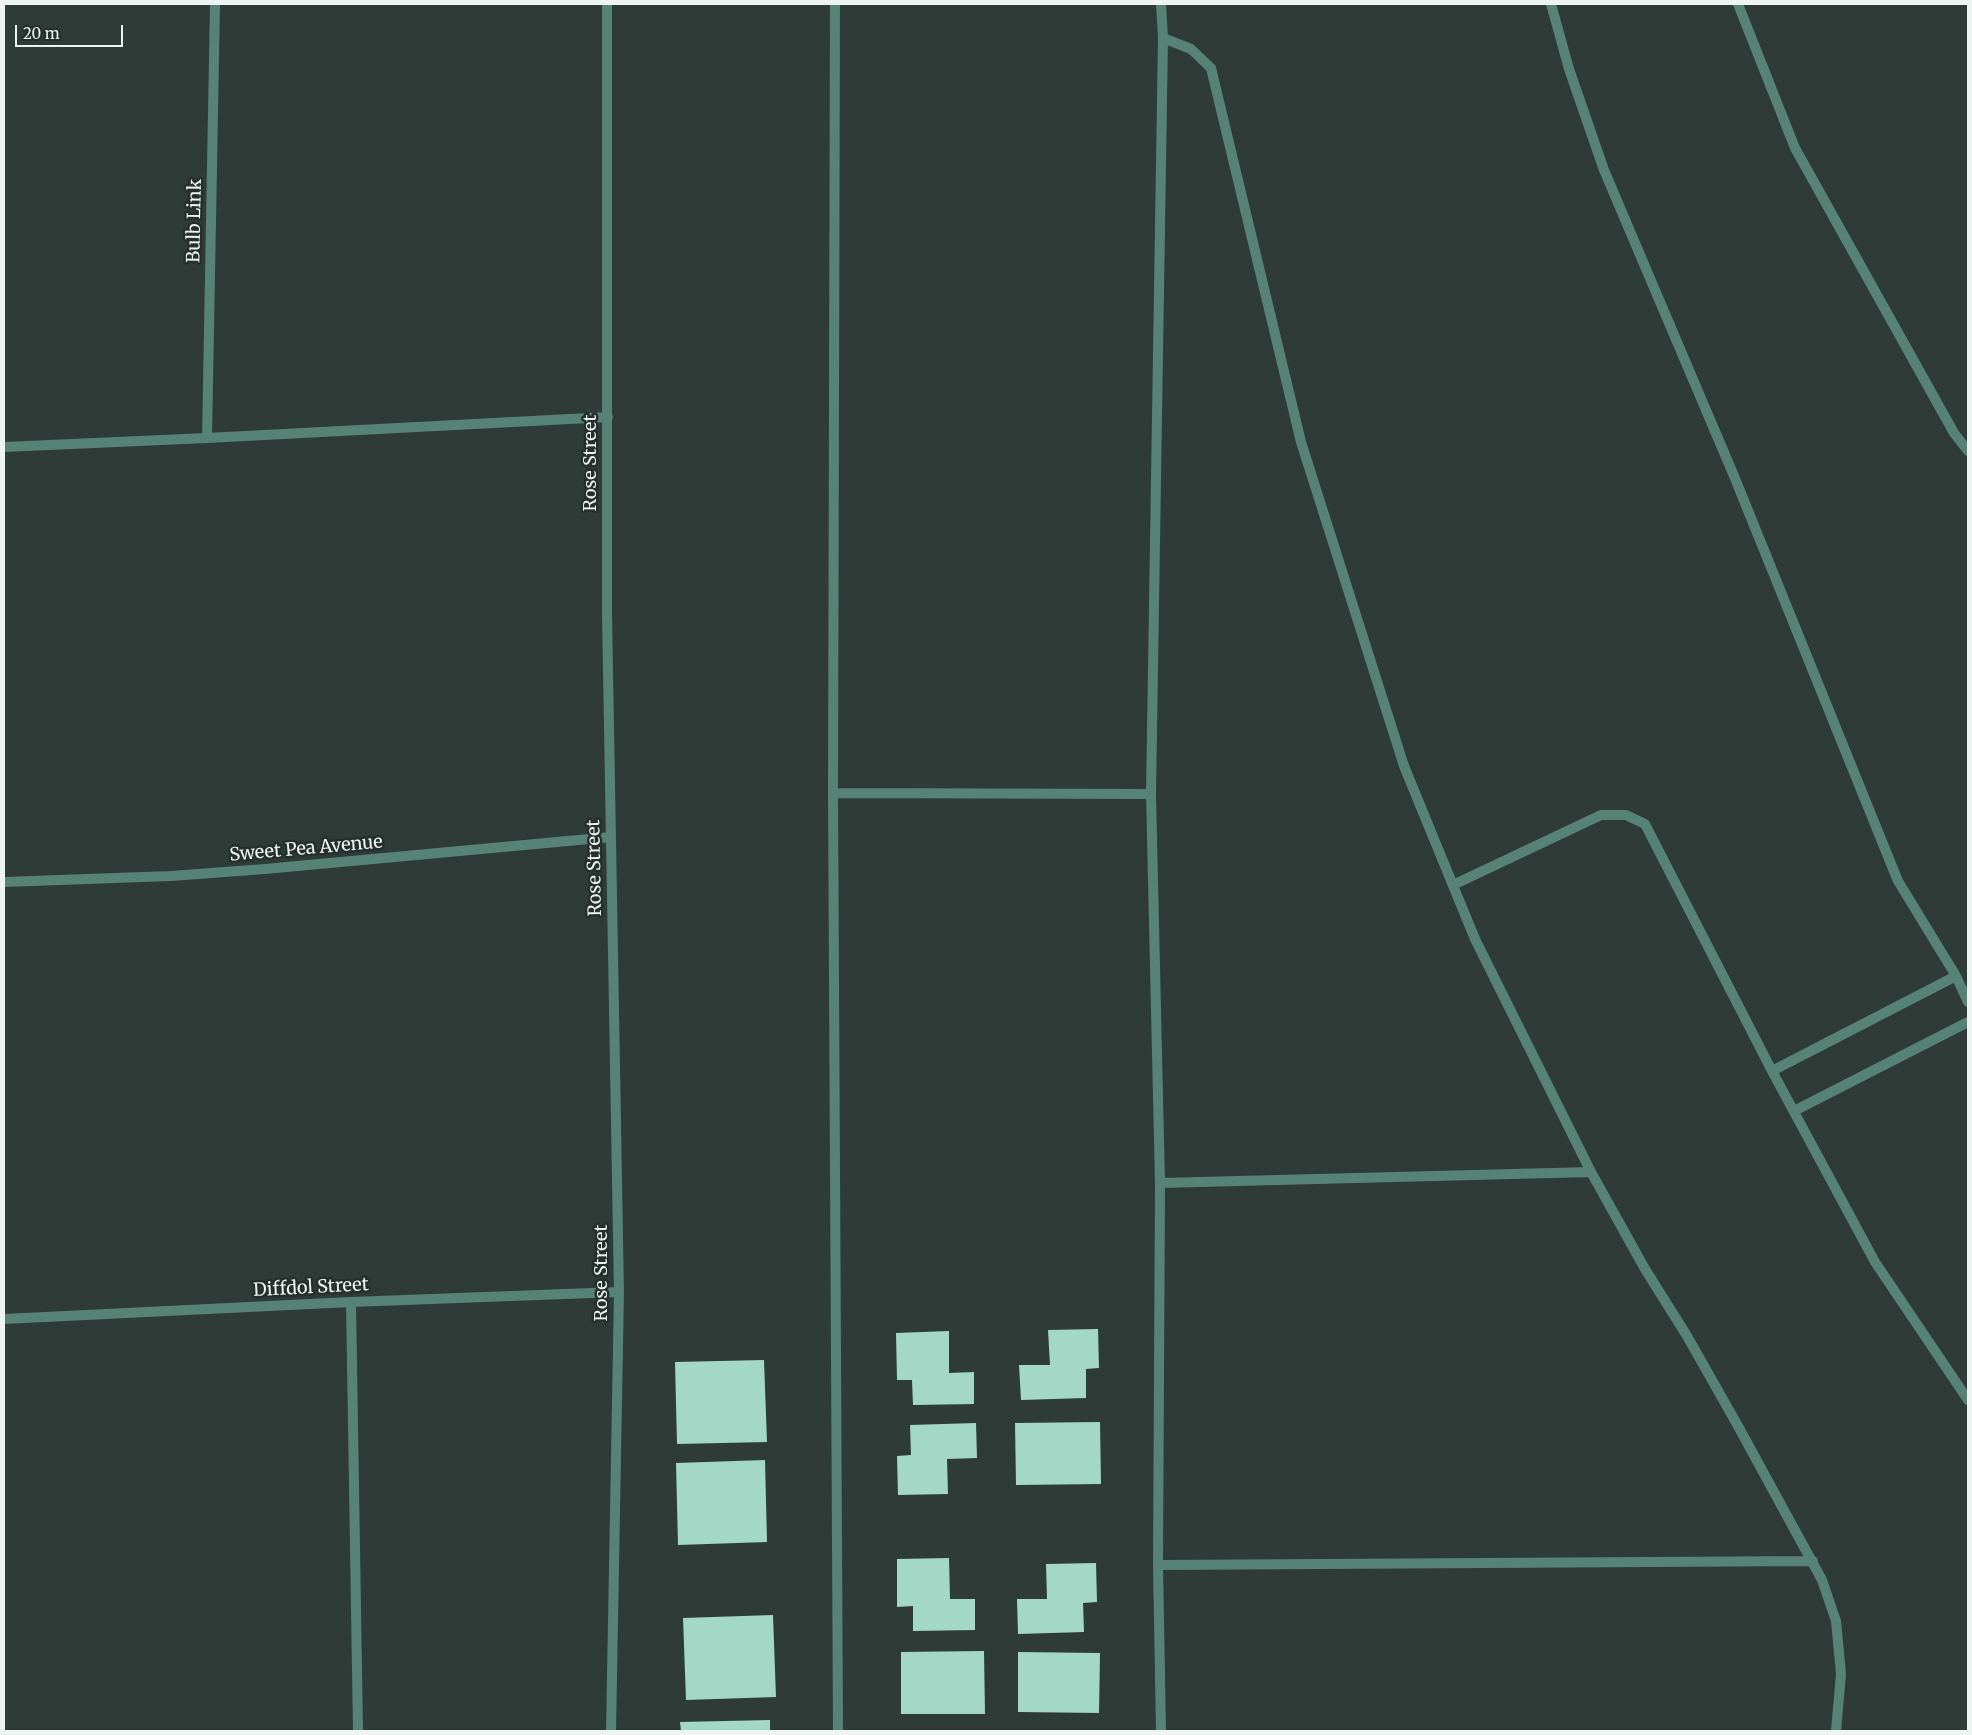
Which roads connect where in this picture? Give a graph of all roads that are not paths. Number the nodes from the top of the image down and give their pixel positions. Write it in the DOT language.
graph roads {
  1 [pos="215,4"];
  2 [pos="607,4"];
  3 [pos="835,4"];
  4 [pos="1161,4"];
  5 [pos="1551,4"];
  6 [pos="1738,4"];
  7 [pos="1163,38"];
  8 [pos="608,417"];
  9 [pos="207,438"];
  10 [pos="4,447"];
  11 [pos="1968,452"];
  12 [pos="833,794"];
  13 [pos="1151,794"];
  14 [pos="611,837"];
  15 [pos="4,882"];
  16 [pos="1453,885"];
  17 [pos="1956,976"];
  18 [pos="1968,1002"];
  19 [pos="1968,1022"];
  20 [pos="1772,1071"];
  21 [pos="1794,1111"];
  22 [pos="1591,1172"];
  23 [pos="1160,1183"];
  24 [pos="619,1292"];
  25 [pos="351,1302"];
  26 [pos="4,1319"];
  27 [pos="1968,1400"];
  28 [pos="1812,1561"];
  29 [pos="1158,1565"];
  30 [pos="358,1731"];
  31 [pos="612,1731"];
  32 [pos="838,1731"];
  33 [pos="1161,1731"];
  34 [pos="1836,1731"];
  1 -- 9 [label="street, Bulb Link"];
  2 -- 8 [label="street, Rose Street"];
  3 -- 12 [label="street"];
  4 -- 7 [label="street"];
  5 -- 17 [label="street"];
  6 -- 11 [label="street"];
  7 -- 13 [label="street"];
  7 -- 16 [label="street"];
  8 -- 9 [label="street"];
  8 -- 14 [label="street, Rose Street"];
  9 -- 10 [label="street"];
  12 -- 13 [label="street"];
  12 -- 32 [label="street"];
  13 -- 23 [label="street"];
  14 -- 15 [label="street, Sweet Pea Avenue"];
  14 -- 24 [label="street, Rose Street"];
  16 -- 20 [label="street"];
  16 -- 22 [label="street"];
  17 -- 18 [label="street"];
  17 -- 20 [label="street"];
  19 -- 21 [label="street"];
  20 -- 21 [label="street"];
  21 -- 27 [label="street"];
  22 -- 23 [label="street"];
  22 -- 28 [label="street"];
  23 -- 29 [label="street"];
  24 -- 25 [label="street, Diffdol Street"];
  24 -- 31 [label="street, Rose Street"];
  25 -- 26 [label="street, Diffdol Street"];
  25 -- 30 [label="street"];
  28 -- 29 [label="street"];
  28 -- 34 [label="street"];
  29 -- 33 [label="street"];
}
